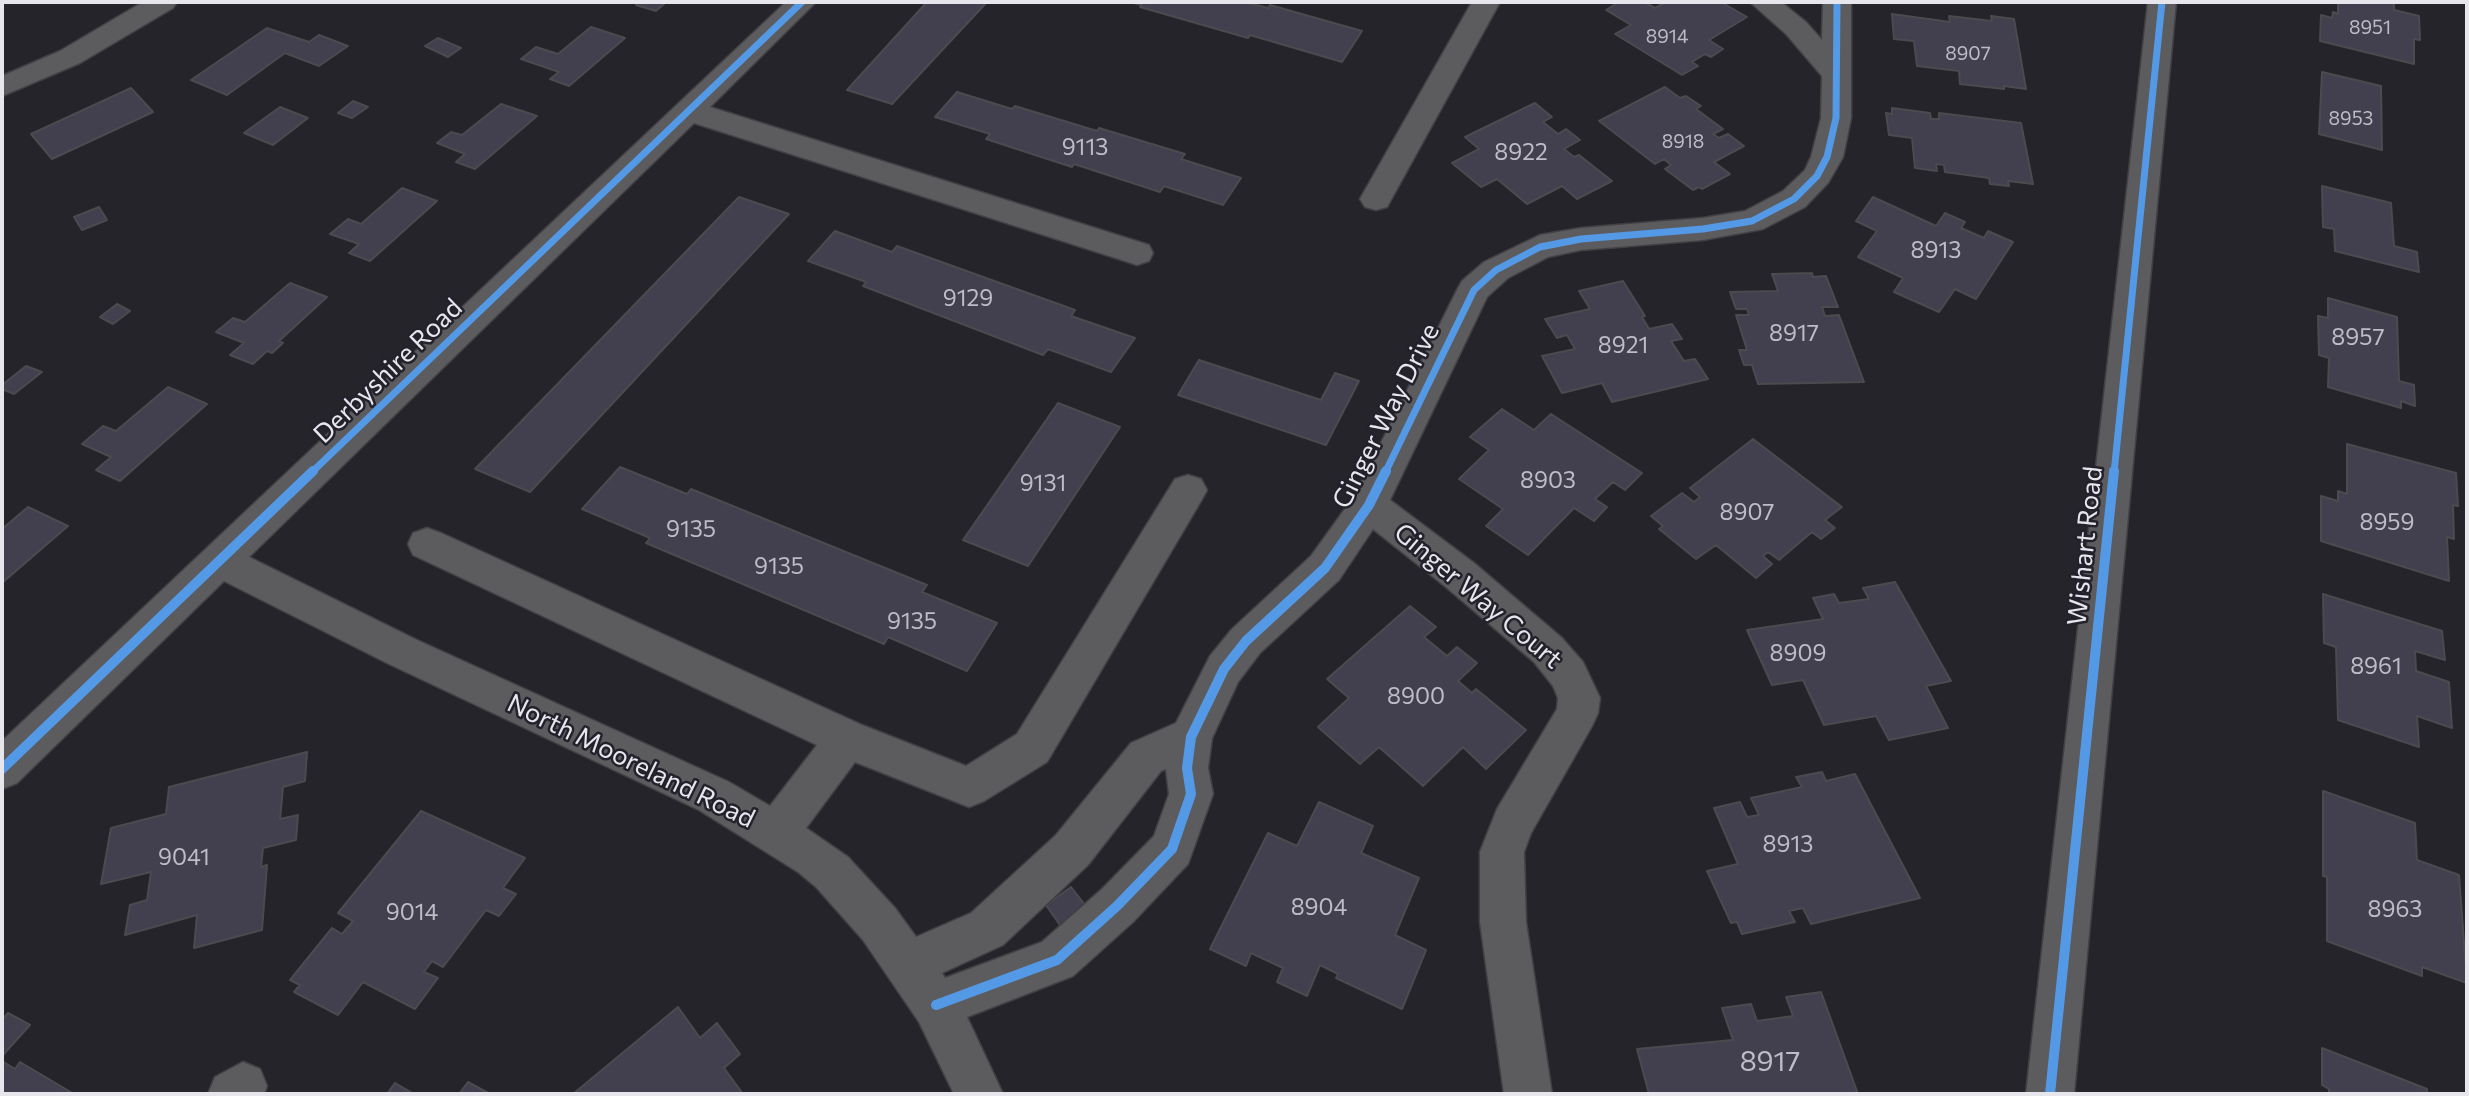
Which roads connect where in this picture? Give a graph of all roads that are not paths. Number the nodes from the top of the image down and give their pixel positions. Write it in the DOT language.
graph roads {
  1 [pos="163,2"];
  2 [pos="802,2"];
  3 [pos="1486,2"];
  4 [pos="1764,2"];
  5 [pos="1837,2"];
  6 [pos="2162,2"];
  7 [pos="1836,74"];
  8 [pos="2,87"];
  9 [pos="689,111"];
  10 [pos="1376,199"];
  11 [pos="1137,253"];
  12 [pos="1188,490"];
  13 [pos="1369,505"];
  14 [pos="427,544"];
  15 [pos="221,561"];
  16 [pos="1191,737"];
  17 [pos="847,739"];
  18 [pos="2,769"];
  19 [pos="775,834"];
  20 [pos="908,965"];
  21 [pos="936,1005"];
  22 [pos="979,1094"];
  23 [pos="1528,1094"];
  24 [pos="2050,1094"];
  1 -- 8 [label="street"];
  2 -- 9 [label="street, Derbyshire Road"];
  3 -- 10 [label="street"];
  4 -- 7 [label="street"];
  5 -- 7 [label="street, Ginger Way Drive"];
  6 -- 24 [label="street, Wishart Road"];
  7 -- 13 [label="street, Ginger Way Drive"];
  9 -- 11 [label="street"];
  9 -- 15 [label="street, Derbyshire Road"];
  12 -- 17 [label="street"];
  13 -- 16 [label="street, Ginger Way Drive"];
  13 -- 23 [label="street, Ginger Way Court"];
  14 -- 17 [label="street"];
  15 -- 18 [label="street, Derbyshire Road"];
  15 -- 19 [label="street, North Mooreland Road"];
  16 -- 20 [label="street"];
  16 -- 21 [label="street, Ginger Way Drive"];
  17 -- 19 [label="street"];
  19 -- 20 [label="street, North Mooreland Road"];
  20 -- 21 [label="street, North Mooreland Road"];
  21 -- 22 [label="street, North Mooreland Road"];
}
